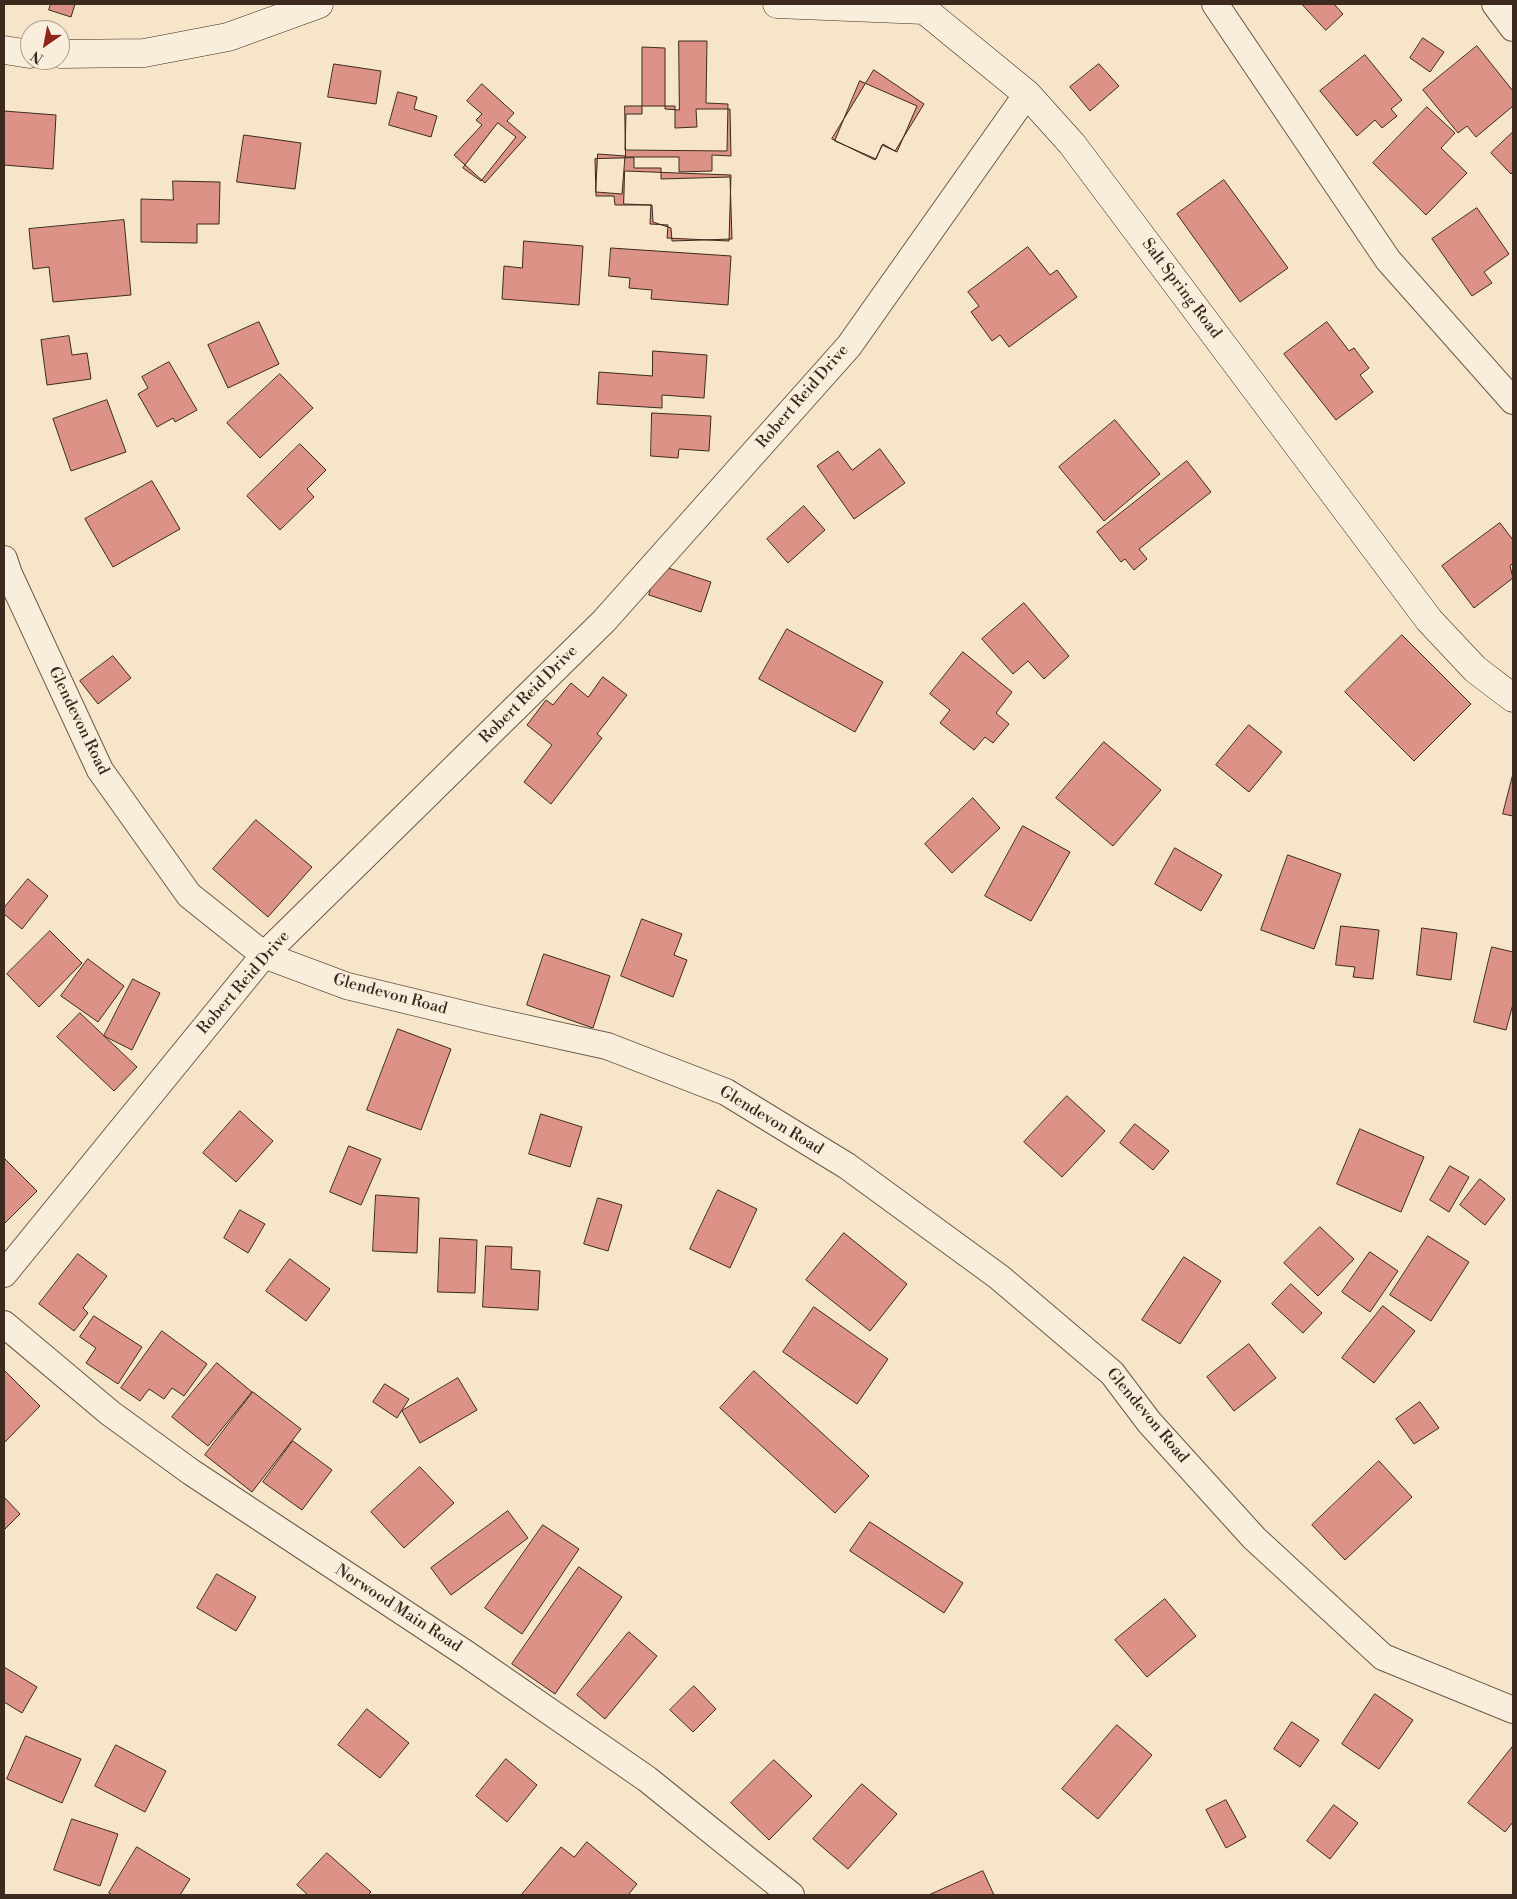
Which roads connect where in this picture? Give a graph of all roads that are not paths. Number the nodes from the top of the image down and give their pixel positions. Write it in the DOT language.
graph roads {
  1 [pos="319,4"];
  2 [pos="777,4"];
  3 [pos="1215,4"];
  4 [pos="1494,4"];
  5 [pos="920,7"];
  6 [pos="1513,28"];
  7 [pos="4,50"];
  8 [pos="20,52"];
  9 [pos="70,54"];
  10 [pos="1026,94"];
  11 [pos="1513,402"];
  12 [pos="4,559"];
  13 [pos="1513,698"];
  14 [pos="264,955"];
  15 [pos="4,1274"];
  16 [pos="4,1324"];
  17 [pos="1513,1710"];
  18 [pos="792,1895"];
  1 -- 9 [label="street"];
  2 -- 5 [label="street, Salt Spring Road"];
  3 -- 11 [label="street"];
  4 -- 6 [label="street"];
  5 -- 10 [label="street, Salt Spring Road"];
  7 -- 8 [label="street"];
  10 -- 13 [label="street, Salt Spring Road"];
  10 -- 14 [label="street, Robert Reid Drive"];
  12 -- 14 [label="street, Glendevon Road"];
  14 -- 15 [label="street, Robert Reid Drive"];
  14 -- 17 [label="street, Glendevon Road"];
  16 -- 18 [label="street, Norwood Main Road"];
}
